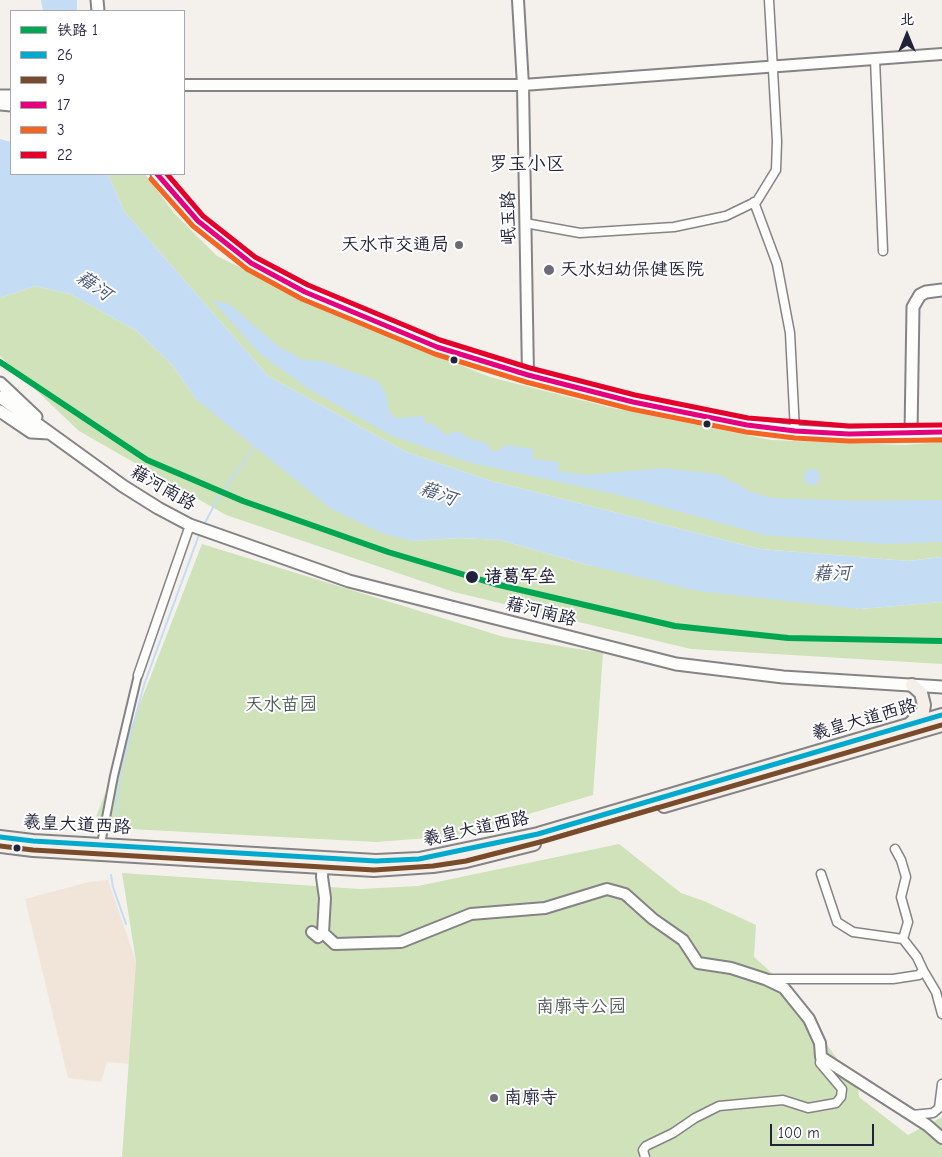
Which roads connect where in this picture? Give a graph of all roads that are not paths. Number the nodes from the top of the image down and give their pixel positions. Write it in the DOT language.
graph roads {
  1 [pos="518,0"];
  2 [pos="770,0"];
  3 [pos="942,54"];
  4 [pos="875,59"];
  5 [pos="773,66"];
  6 [pos="185,85"];
  7 [pos="523,85"];
  8 [pos="158,175"];
  9 [pos="754,202"];
  10 [pos="525,223"];
  11 [pos="883,251"];
  12 [pos="942,290"];
  13 [pos="528,374"];
  14 [pos="0,383"];
  15 [pos="0,396"];
  16 [pos="0,411"];
  17 [pos="795,431"];
  18 [pos="942,432"];
  19 [pos="50,433"];
  20 [pos="911,433"];
  21 [pos="190,524"];
  22 [pos="138,675"];
  23 [pos="912,685"];
  24 [pos="942,687"];
  25 [pos="942,715"];
  26 [pos="942,725"];
  27 [pos="909,726"];
  28 [pos="0,837"];
  29 [pos="102,844"];
  30 [pos="0,846"];
  31 [pos="895,849"];
  32 [pos="323,867"];
  33 [pos="821,874"];
  34 [pos="902,939"];
  35 [pos="923,970"];
  36 [pos="766,979"];
  37 [pos="942,1014"];
  38 [pos="820,1057"];
  39 [pos="942,1084"];
  40 [pos="912,1115"];
  41 [pos="942,1138"];
  42 [pos="645,1157"];
  1 -- 7 [label="street, 岷玉路"];
  2 -- 5 [label="street"];
  3 -- 4 [label="street"];
  4 -- 5 [label="street"];
  4 -- 11 [label="street"];
  5 -- 7 [label="street"];
  5 -- 9 [label="street"];
  6 -- 7 [label="street"];
  7 -- 10 [label="street, 岷玉路"];
  8 -- 13 [label="main road"];
  9 -- 10 [label="street"];
  9 -- 17 [label="street"];
  10 -- 13 [label="street, 岷玉路"];
  12 -- 20 [label="main road"];
  13 -- 17 [label="main road"];
  14 -- 19 [label="main road, 藉河南路"];
  15 -- 19 [label="main road, 藉河南路"];
  16 -- 19 [label="main road, 藉河南路"];
  17 -- 20 [label="main road"];
  18 -- 20 [label="main road"];
  19 -- 21 [label="main road, 藉河南路"];
  21 -- 22 [label="street"];
  21 -- 23 [label="main road, 藉河南路"];
  22 -- 29 [label="street"];
  23 -- 24 [label="main road, 藉河南路"];
  23 -- 27 [label="main road"];
  25 -- 27 [label="main road, 羲皇大道西路"];
  26 -- 32 [label="main road, 羲皇大道西路"];
  27 -- 32 [label="main road, 羲皇大道西路"];
  28 -- 29 [label="main road, 羲皇大道西路"];
  29 -- 32 [label="main road, 羲皇大道西路"];
  30 -- 32 [label="main road, 羲皇大道西路"];
  31 -- 34 [label="street"];
  32 -- 36 [label="street"];
  33 -- 34 [label="street"];
  34 -- 35 [label="street"];
  35 -- 36 [label="street"];
  35 -- 37 [label="street"];
  36 -- 38 [label="street"];
  38 -- 40 [label="street"];
  38 -- 42 [label="street"];
  39 -- 40 [label="street"];
  40 -- 41 [label="street"];
}
